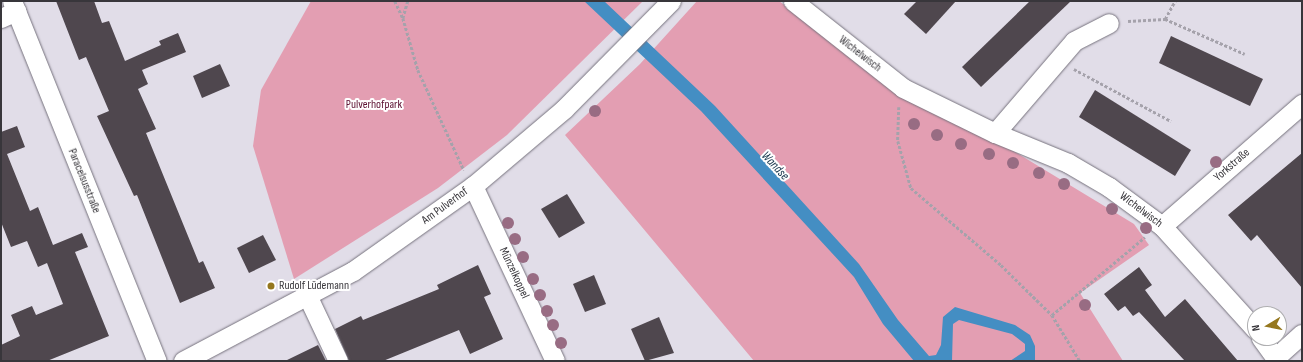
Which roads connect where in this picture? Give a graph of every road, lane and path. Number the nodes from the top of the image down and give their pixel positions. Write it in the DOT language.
graph roads {
  1 [pos="395,1"];
  2 [pos="408,1"];
  3 [pos="671,1"];
  4 [pos="792,1"];
  5 [pos="1175,1"];
  6 [pos="9,10"];
  7 [pos="403,18"];
  8 [pos="1165,19"];
  9 [pos="1108,23"];
  10 [pos="1245,54"];
  11 [pos="1057,60"];
  12 [pos="903,88"];
  13 [pos="1302,104"];
  14 [pos="1171,121"];
  15 [pos="995,133"];
  16 [pos="473,186"];
  17 [pos="1162,226"];
  18 [pos="307,296"];
  19 [pos="1052,315"];
  20 [pos="1247,320"];
  21 [pos="1302,334"];
  22 [pos="1268,346"];
  23 [pos="1277,359"];
  24 [pos="157,361"];
  25 [pos="183,361"];
  26 [pos="338,361"];
  27 [pos="555,361"];
  28 [pos="1080,361"];
  1 -- 7 [label="path"];
  2 -- 7 [label="path"];
  3 -- 16 [label="street, Am Pulverhof"];
  4 -- 12 [label="street, Wichelwisch"];
  5 -- 8 [label="path"];
  6 -- 24 [label="street, Paracelsusstraße"];
  7 -- 16 [label="path"];
  8 -- 9 [label="path"];
  8 -- 10 [label="path"];
  9 -- 11 [label="street"];
  11 -- 14 [label="path"];
  11 -- 15 [label="street"];
  12 -- 15 [label="street, Wichelwisch"];
  12 -- 19 [label="path"];
  13 -- 17 [label="street, Yorkstraße"];
  15 -- 17 [label="street, Wichelwisch"];
  16 -- 18 [label="street, Am Pulverhof"];
  16 -- 27 [label="street, Münzelkoppel"];
  17 -- 19 [label="path"];
  17 -- 20 [label="street, Wichelwisch"];
  18 -- 25 [label="street, Am Pulverhof"];
  18 -- 26 [label="street"];
  19 -- 28 [label="path"];
  21 -- 23 [label="street"];
  22 -- 23 [label="street"];
}
